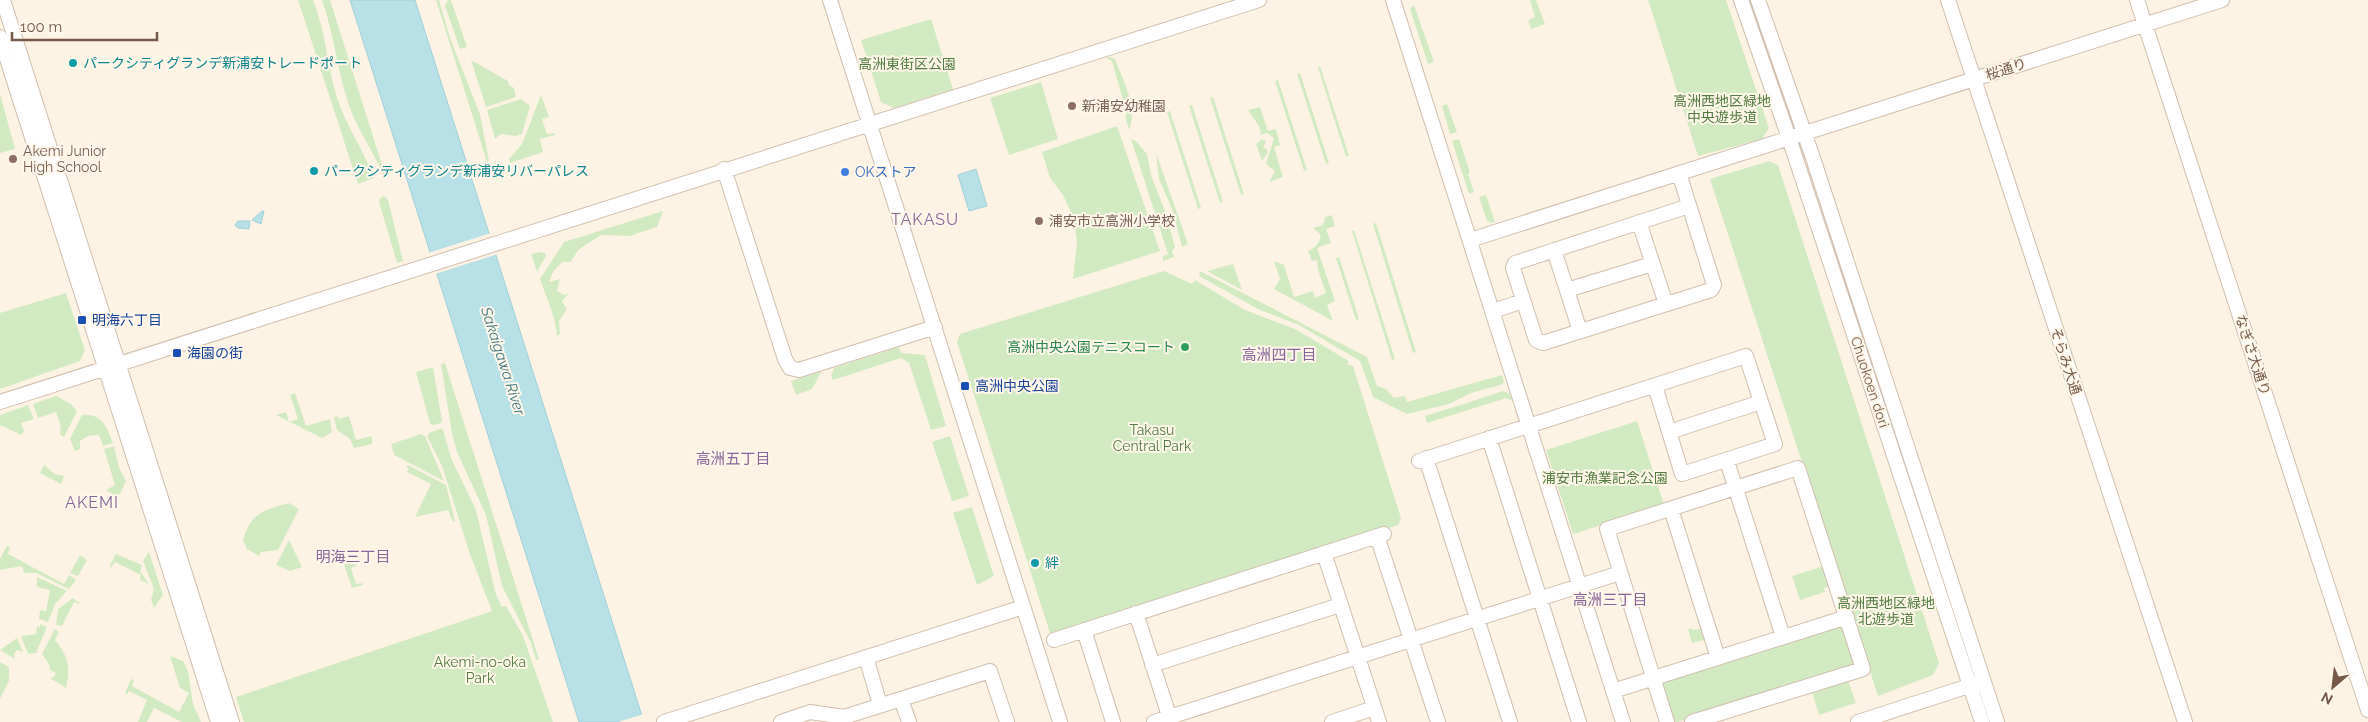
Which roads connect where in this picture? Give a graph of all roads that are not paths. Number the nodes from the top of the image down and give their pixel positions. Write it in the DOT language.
graph roads {
  1 [pos="3,0"];
  2 [pos="830,0"];
  3 [pos="1259,0"];
  4 [pos="1393,0"];
  5 [pos="1741,0"];
  6 [pos="1758,0"];
  7 [pos="1948,0"];
  8 [pos="2137,0"];
  9 [pos="2222,0"];
  10 [pos="2145,24"];
  11 [pos="4,42"];
  12 [pos="1973,79"];
  13 [pos="868,125"];
  14 [pos="1804,133"];
  15 [pos="1789,138"];
  16 [pos="724,169"];
  17 [pos="1679,173"];
  18 [pos="1689,206"];
  19 [pos="1639,222"];
  20 [pos="1470,240"];
  21 [pos="1554,250"];
  22 [pos="1652,264"];
  23 [pos="1567,290"];
  24 [pos="1523,301"];
  25 [pos="1666,304"];
  26 [pos="1493,311"];
  27 [pos="935,327"];
  28 [pos="1580,331"];
  29 [pos="119,364"];
  30 [pos="104,369"];
  31 [pos="1655,386"];
  32 [pos="0,402"];
  33 [pos="1761,402"];
  34 [pos="1529,426"];
  35 [pos="1668,432"];
  36 [pos="1489,438"];
  37 [pos="1727,461"];
  38 [pos="1735,489"];
  39 [pos="1671,509"];
  40 [pos="1324,553"];
  41 [pos="1620,573"];
  42 [pos="1580,587"];
  43 [pos="1540,598"];
  44 [pos="1340,605"];
  45 [pos="1023,608"];
  46 [pos="1136,613"];
  47 [pos="1847,617"];
  48 [pos="1478,619"];
  49 [pos="1084,630"];
  50 [pos="1783,638"];
  51 [pos="1411,639"];
  52 [pos="1054,640"];
  53 [pos="866,657"];
  54 [pos="1357,657"];
  55 [pos="1718,658"];
  56 [pos="1152,665"];
  57 [pos="1653,678"];
  58 [pos="1977,684"];
  59 [pos="1613,691"];
  60 [pos="902,699"];
  61 [pos="880,706"];
  62 [pos="1374,708"];
  63 [pos="2368,710"];
  64 [pos="845,720"];
  65 [pos="1170,720"];
  66 [pos="218,722"];
  67 [pos="232,722"];
  68 [pos="664,722"];
  69 [pos="781,722"];
  70 [pos="909,722"];
  71 [pos="1007,722"];
  72 [pos="1060,722"];
  73 [pos="1113,722"];
  74 [pos="1154,722"];
  75 [pos="1332,722"];
  76 [pos="1379,722"];
  77 [pos="1438,722"];
  78 [pos="1510,722"];
  79 [pos="1579,722"];
  80 [pos="1623,722"];
  81 [pos="1667,722"];
  82 [pos="1692,722"];
  83 [pos="1858,722"];
  84 [pos="1982,722"];
  85 [pos="1997,722"];
  86 [pos="2185,722"];
  1 -- 11 [label="street"];
  2 -- 13 [label="street"];
  3 -- 13 [label="street"];
  4 -- 20 [label="street"];
  5 -- 15 [label="street, Chuokoen dori"];
  6 -- 14 [label="street, Chuokoen dori"];
  7 -- 12 [label="street, そらみ大通"];
  8 -- 10 [label="street, なぎさ大通り"];
  9 -- 10 [label="street, 桜通り"];
  10 -- 12 [label="street, 桜通り"];
  10 -- 63 [label="street, なぎさ大通り"];
  11 -- 29 [label="street"];
  11 -- 30 [label="street"];
  12 -- 14 [label="street, 桜通り"];
  12 -- 86 [label="street, そらみ大通"];
  13 -- 16 [label="street"];
  13 -- 27 [label="street"];
  14 -- 15 [label="street, 桜通り"];
  14 -- 58 [label="street, Chuokoen dori"];
  15 -- 17 [label="street, 桜通り"];
  15 -- 58 [label="street, Chuokoen dori"];
  16 -- 27 [label="street"];
  16 -- 29 [label="street"];
  17 -- 18 [label="street"];
  17 -- 20 [label="street, 桜通り"];
  18 -- 19 [label="street"];
  18 -- 25 [label="street"];
  19 -- 21 [label="street"];
  19 -- 22 [label="street"];
  20 -- 26 [label="street"];
  21 -- 23 [label="street"];
  21 -- 24 [label="street"];
  22 -- 23 [label="street"];
  22 -- 25 [label="street"];
  23 -- 28 [label="street"];
  24 -- 26 [label="street"];
  24 -- 28 [label="street"];
  25 -- 28 [label="street"];
  26 -- 34 [label="street"];
  27 -- 45 [label="street"];
  29 -- 30 [label="street"];
  29 -- 67 [label="street"];
  30 -- 32 [label="street"];
  30 -- 66 [label="street"];
  31 -- 33 [label="street"];
  31 -- 34 [label="street"];
  31 -- 35 [label="street"];
  33 -- 35 [label="street"];
  33 -- 37 [label="street"];
  34 -- 36 [label="street"];
  34 -- 42 [label="street"];
  35 -- 37 [label="street"];
  36 -- 43 [label="street"];
  36 -- 48 [label="street"];
  37 -- 38 [label="street"];
  38 -- 39 [label="street"];
  38 -- 47 [label="street"];
  38 -- 50 [label="street"];
  39 -- 41 [label="street"];
  39 -- 55 [label="street"];
  40 -- 44 [label="street"];
  40 -- 46 [label="street"];
  40 -- 51 [label="street"];
  41 -- 42 [label="street"];
  41 -- 57 [label="street"];
  42 -- 43 [label="street"];
  42 -- 59 [label="street"];
  43 -- 48 [label="street"];
  43 -- 79 [label="street"];
  44 -- 54 [label="street"];
  44 -- 56 [label="street"];
  45 -- 53 [label="street"];
  45 -- 72 [label="street"];
  46 -- 49 [label="street"];
  46 -- 56 [label="street"];
  47 -- 50 [label="street"];
  47 -- 82 [label="street"];
  48 -- 51 [label="street"];
  48 -- 78 [label="street"];
  49 -- 52 [label="street"];
  49 -- 73 [label="street"];
  50 -- 55 [label="street"];
  51 -- 54 [label="street"];
  51 -- 77 [label="street"];
  53 -- 61 [label="street"];
  53 -- 68 [label="street"];
  54 -- 62 [label="street"];
  54 -- 65 [label="street"];
  55 -- 57 [label="street"];
  56 -- 65 [label="street"];
  57 -- 59 [label="street"];
  57 -- 81 [label="street"];
  58 -- 83 [label="street"];
  58 -- 84 [label="street, Chuokoen dori"];
  58 -- 85 [label="street, Chuokoen dori"];
  59 -- 80 [label="street"];
  60 -- 61 [label="street"];
  60 -- 70 [label="street"];
  60 -- 71 [label="street"];
  61 -- 64 [label="street"];
  62 -- 75 [label="street"];
  62 -- 76 [label="street"];
  64 -- 69 [label="street"];
  65 -- 74 [label="street"];
}
